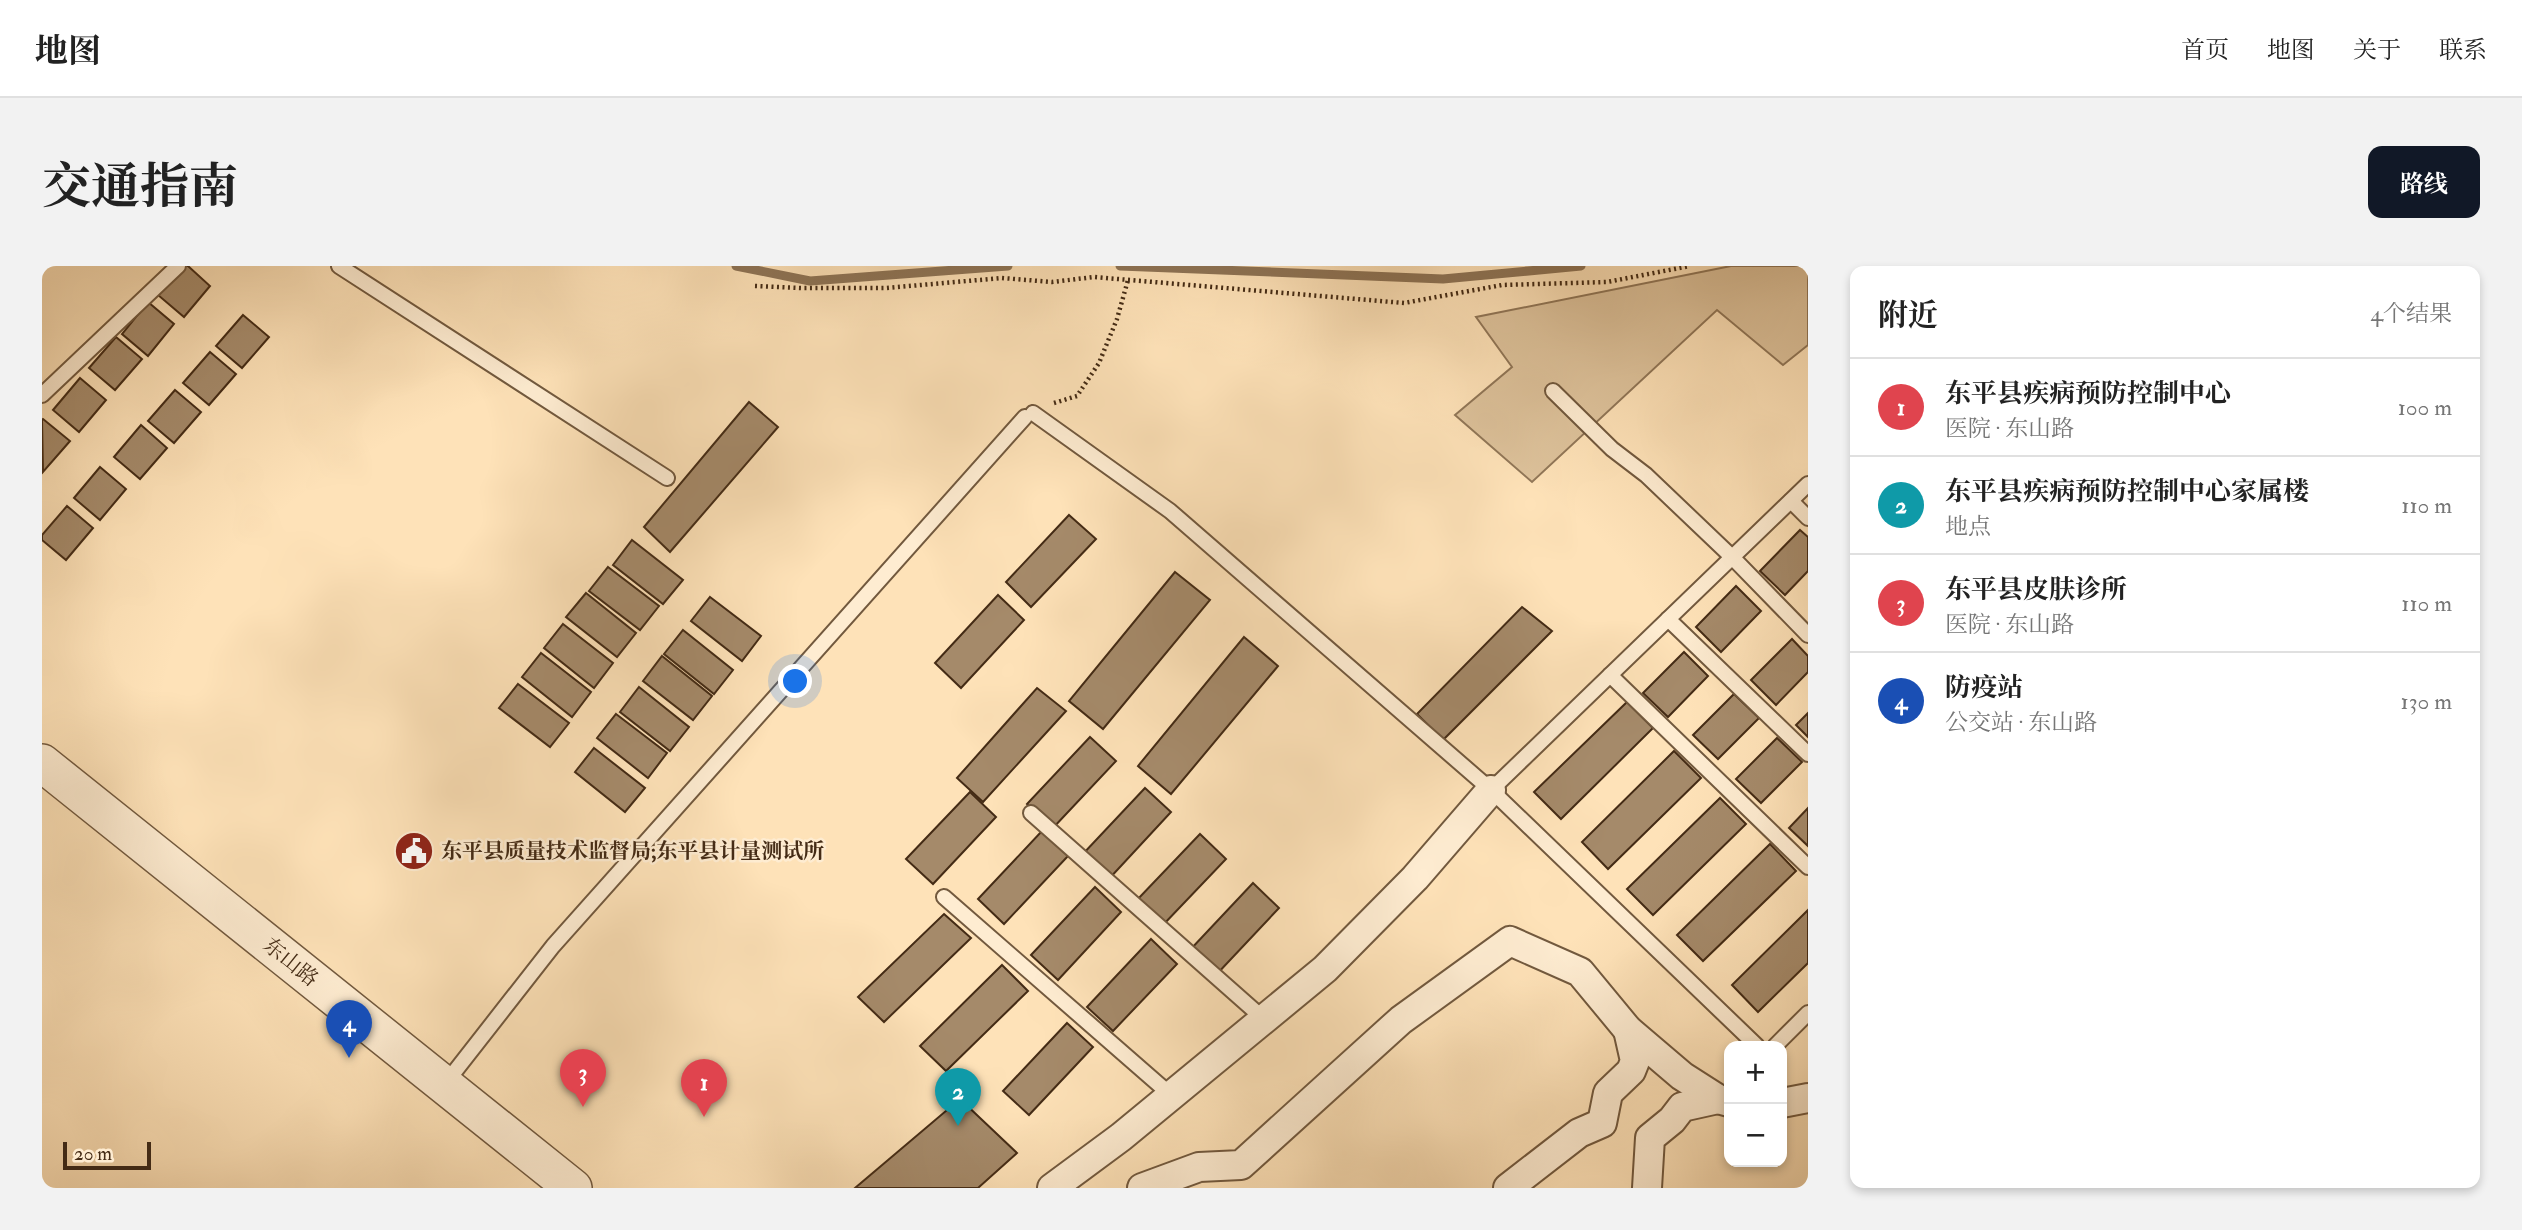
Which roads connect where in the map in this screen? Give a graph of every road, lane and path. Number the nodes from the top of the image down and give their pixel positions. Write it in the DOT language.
graph roads {
  1 [pos="178,266"];
  2 [pos="339,266"];
  3 [pos="1690,266"];
  4 [pos="1128,280"];
  5 [pos="755,286"];
  6 [pos="1553,391"];
  7 [pos="42,395"];
  8 [pos="1029,415"];
  9 [pos="667,478"];
  10 [pos="1808,484"];
  11 [pos="1791,501"];
  12 [pos="1808,518"];
  13 [pos="1732,557"];
  14 [pos="1668,619"];
  15 [pos="1808,635"];
  16 [pos="1610,676"];
  17 [pos="1808,754"];
  18 [pos="42,763"];
  19 [pos="1492,790"];
  20 [pos="1031,813"];
  21 [pos="1808,867"];
  22 [pos="944,897"];
  23 [pos="1808,1013"];
  24 [pos="1265,1020"];
  25 [pos="1628,1030"];
  26 [pos="1752,1041"];
  27 [pos="1780,1041"];
  28 [pos="444,1085"];
  29 [pos="1172,1096"];
  30 [pos="1808,1098"];
  31 [pos="1723,1100"];
  32 [pos="1787,1103"];
  33 [pos="1245,1177"];
  34 [pos="573,1188"];
  35 [pos="1052,1188"];
  36 [pos="1142,1188"];
  37 [pos="1508,1188"];
  38 [pos="1647,1188"];
  1 -- 7 [label="lane"];
  2 -- 9 [label="lane"];
  3 -- 4 [label="path"];
  4 -- 5 [label="path"];
  4 -- 8 [label="path"];
  6 -- 13 [label="lane"];
  8 -- 19 [label="lane"];
  8 -- 28 [label="lane"];
  10 -- 11 [label="lane"];
  11 -- 12 [label="lane"];
  11 -- 13 [label="lane"];
  13 -- 14 [label="lane"];
  13 -- 15 [label="lane"];
  14 -- 16 [label="lane"];
  14 -- 17 [label="lane"];
  16 -- 19 [label="lane"];
  16 -- 21 [label="lane"];
  18 -- 28 [label="street, 东山路"];
  19 -- 24 [label="street"];
  19 -- 26 [label="lane"];
  20 -- 24 [label="lane"];
  22 -- 29 [label="lane"];
  23 -- 27 [label="lane"];
  24 -- 29 [label="street"];
  25 -- 31 [label="street"];
  25 -- 33 [label="street"];
  25 -- 37 [label="street"];
  28 -- 34 [label="street, 东山路"];
  29 -- 35 [label="street"];
  30 -- 32 [label="street"];
  31 -- 38 [label="street"];
  33 -- 36 [label="street"];
}
